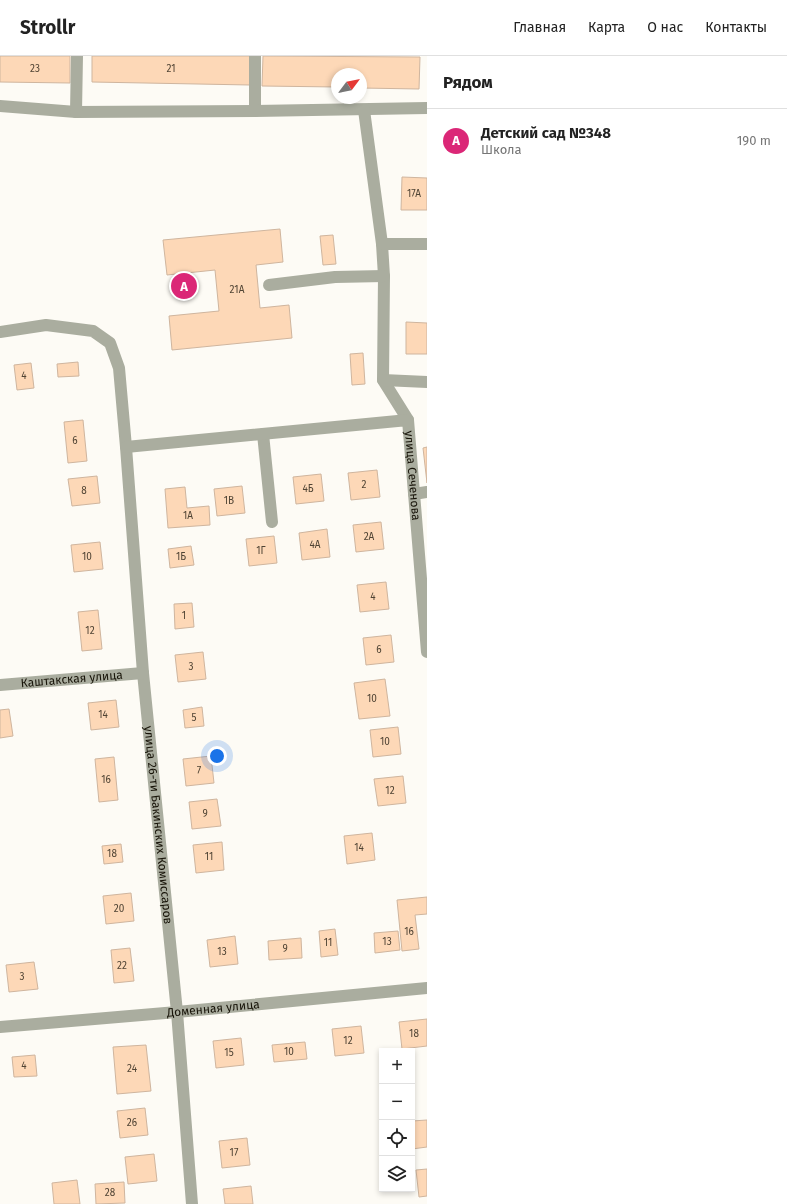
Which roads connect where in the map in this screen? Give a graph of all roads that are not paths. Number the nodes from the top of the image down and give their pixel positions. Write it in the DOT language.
graph roads {
  1 [pos="77,56"];
  2 [pos="255,56"];
  3 [pos="0,106"];
  4 [pos="427,108"];
  5 [pos="364,110"];
  6 [pos="76,112"];
  7 [pos="255,112"];
  8 [pos="382,244"];
  9 [pos="427,244"];
  10 [pos="384,276"];
  11 [pos="269,285"];
  12 [pos="0,332"];
  13 [pos="383,380"];
  14 [pos="427,382"];
  15 [pos="408,420"];
  16 [pos="262,434"];
  17 [pos="126,446"];
  18 [pos="427,492"];
  19 [pos="414,494"];
  20 [pos="272,522"];
  21 [pos="427,652"];
  22 [pos="143,673"];
  23 [pos="0,685"];
  24 [pos="427,988"];
  25 [pos="177,1012"];
  26 [pos="0,1027"];
  27 [pos="192,1204"];
  1 -- 6 [label="street"];
  2 -- 7 [label="street"];
  3 -- 6 [label="street"];
  4 -- 5 [label="street"];
  5 -- 7 [label="street"];
  5 -- 8 [label="street"];
  6 -- 7 [label="street"];
  8 -- 9 [label="street"];
  8 -- 10 [label="street"];
  10 -- 11 [label="street"];
  10 -- 13 [label="street"];
  12 -- 17 [label="street, улица 26-ти Бакинских Комиссаров"];
  13 -- 14 [label="street"];
  13 -- 15 [label="street"];
  15 -- 16 [label="street, улица Сеченова"];
  15 -- 19 [label="street, улица Сеченова"];
  16 -- 17 [label="street"];
  16 -- 20 [label="street"];
  17 -- 22 [label="street, улица 26-ти Бакинских Комиссаров"];
  18 -- 19 [label="street"];
  19 -- 21 [label="street, улица Сеченова"];
  22 -- 23 [label="street, Каштакская улица"];
  22 -- 25 [label="street, улица 26-ти Бакинских Комиссаров"];
  24 -- 25 [label="street, Доменная улица"];
  25 -- 26 [label="street, Доменная улица"];
  25 -- 27 [label="street, улица 26-ти Бакинских Комиссаров"];
}
